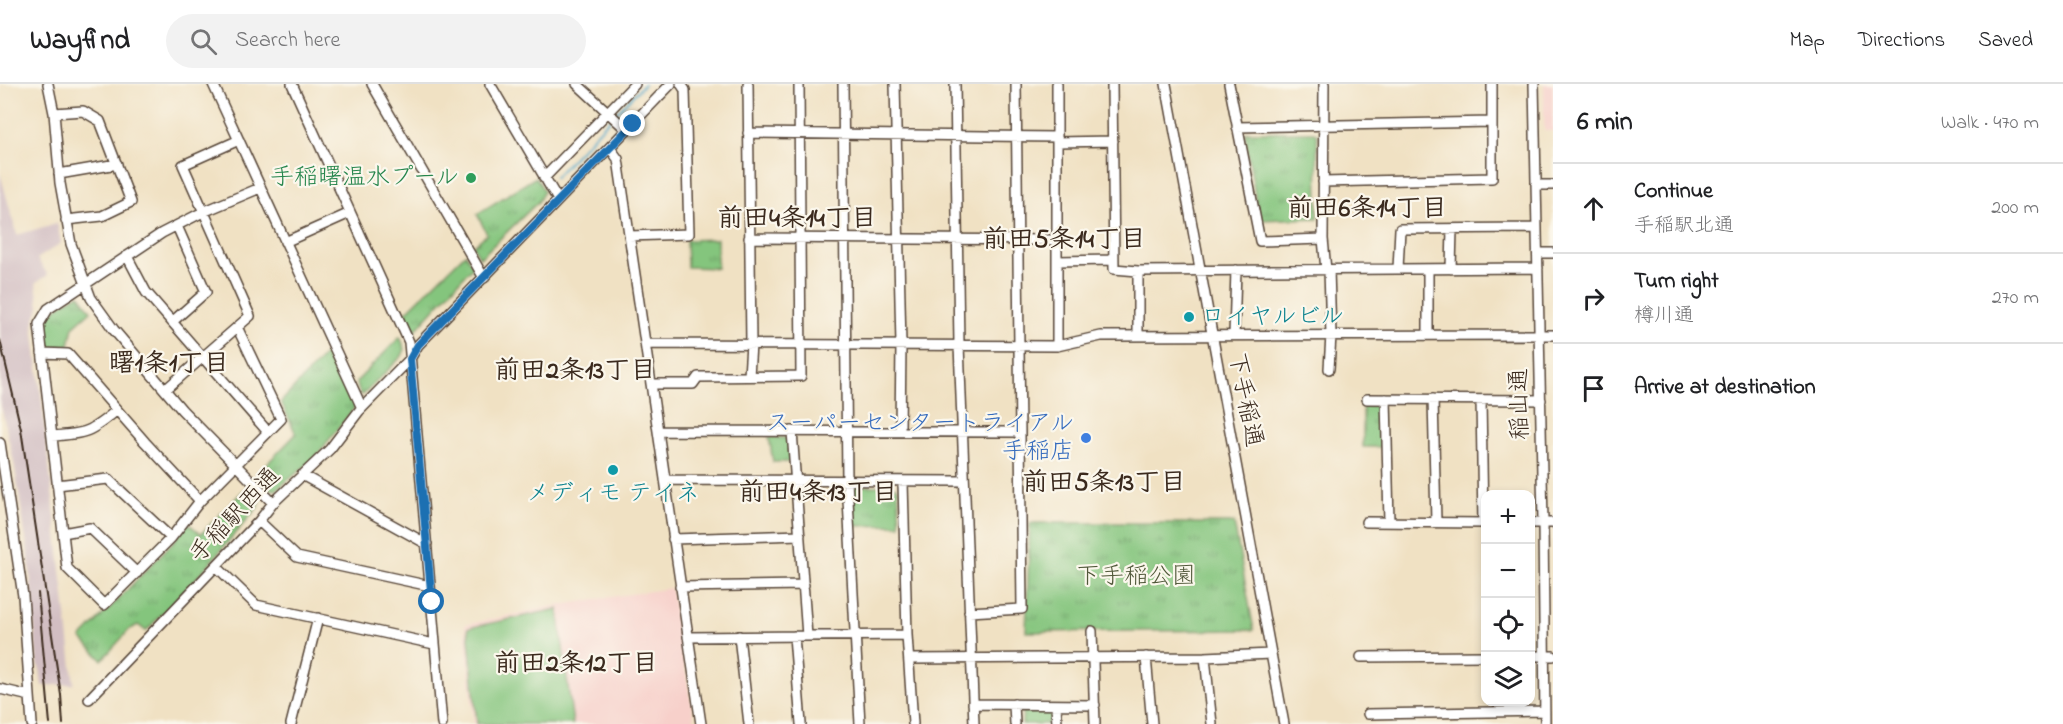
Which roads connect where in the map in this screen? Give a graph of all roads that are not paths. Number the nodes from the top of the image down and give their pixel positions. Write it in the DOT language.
graph roads {
  1 [pos="48,84"];
  2 [pos="213,84"];
  3 [pos="292,84"];
  4 [pos="372,84"];
  5 [pos="490,84"];
  6 [pos="577,84"];
  7 [pos="635,84"];
  8 [pos="670,84"];
  9 [pos="681,84"];
  10 [pos="748,84"];
  11 [pos="799,84"];
  12 [pos="843,84"];
  13 [pos="895,84"];
  14 [pos="955,84"];
  15 [pos="1016,84"];
  16 [pos="1057,84"];
  17 [pos="1112,84"];
  18 [pos="1166,84"];
  19 [pos="1229,84"];
  20 [pos="1324,84"];
  21 [pos="1492,84"];
  22 [pos="1534,84"];
  23 [pos="54,113"];
  24 [pos="611,115"];
  25 [pos="1492,123"];
  26 [pos="1324,126"];
  27 [pos="1238,127"];
  28 [pos="627,130"];
  29 [pos="748,133"];
  30 [pos="799,135"];
  31 [pos="844,135"];
  32 [pos="896,136"];
  33 [pos="956,136"];
  34 [pos="1017,136"];
  35 [pos="238,140"];
  36 [pos="1057,140"];
  37 [pos="1113,141"];
  38 [pos="610,148"];
  39 [pos="117,164"];
  40 [pos="59,174"];
  41 [pos="544,178"];
  42 [pos="1323,182"];
  43 [pos="1536,185"];
  44 [pos="1553,186"];
  45 [pos="260,188"];
  46 [pos="558,200"];
  47 [pos="203,212"];
  48 [pos="350,213"];
  49 [pos="66,220"];
  50 [pos="177,226"];
  51 [pos="1537,228"];
  52 [pos="1452,229"];
  53 [pos="629,236"];
  54 [pos="749,237"];
  55 [pos="800,239"];
  56 [pos="845,239"];
  57 [pos="898,239"];
  58 [pos="1323,239"];
  59 [pos="957,240"];
  60 [pos="1018,240"];
  61 [pos="1056,240"];
  62 [pos="285,242"];
  63 [pos="1538,253"];
  64 [pos="1553,253"];
  65 [pos="127,256"];
  66 [pos="1113,260"];
  67 [pos="1057,261"];
  68 [pos="1538,268"];
  69 [pos="1398,269"];
  70 [pos="1428,269"];
  71 [pos="1451,269"];
  72 [pos="1236,270"];
  73 [pos="1328,270"];
  74 [pos="1138,271"];
  75 [pos="1201,271"];
  76 [pos="484,278"];
  77 [pos="85,284"];
  78 [pos="172,322"];
  79 [pos="237,327"];
  80 [pos="1212,335"];
  81 [pos="1234,335"];
  82 [pos="1331,335"];
  83 [pos="1428,335"];
  84 [pos="1539,335"];
  85 [pos="1553,335"];
  86 [pos="1138,336"];
  87 [pos="645,344"];
  88 [pos="751,344"];
  89 [pos="801,344"];
  90 [pos="846,344"];
  91 [pos="901,345"];
  92 [pos="959,345"];
  93 [pos="1018,346"];
  94 [pos="1057,346"];
  95 [pos="42,353"];
  96 [pos="202,357"];
  97 [pos="410,359"];
  98 [pos="1329,369"];
  99 [pos="749,376"];
  100 [pos="651,384"];
  101 [pos="165,390"];
  102 [pos="1367,399"];
  103 [pos="1386,399"];
  104 [pos="1433,399"];
  105 [pos="1481,400"];
  106 [pos="1540,400"];
  107 [pos="362,408"];
  108 [pos="117,410"];
  109 [pos="900,430"];
  110 [pos="658,431"];
  111 [pos="792,431"];
  112 [pos="847,431"];
  113 [pos="962,431"];
  114 [pos="268,432"];
  115 [pos="1020,432"];
  116 [pos="52,436"];
  117 [pos="0,443"];
  118 [pos="235,464"];
  119 [pos="302,475"];
  120 [pos="665,480"];
  121 [pos="796,481"];
  122 [pos="847,481"];
  123 [pos="964,481"];
  124 [pos="903,482"];
  125 [pos="57,485"];
  126 [pos="1483,490"];
  127 [pos="4,496"];
  128 [pos="200,501"];
  129 [pos="273,503"];
  130 [pos="259,521"];
  131 [pos="1366,522"];
  132 [pos="1389,522"];
  133 [pos="1436,522"];
  134 [pos="1481,523"];
  135 [pos="1548,523"];
  136 [pos="63,533"];
  137 [pos="800,535"];
  138 [pos="171,538"];
  139 [pos="673,539"];
  140 [pos="427,544"];
  141 [pos="216,566"];
  142 [pos="137,573"];
  143 [pos="804,585"];
  144 [pos="430,586"];
  145 [pos="680,587"];
  146 [pos="969,612"];
  147 [pos="318,618"];
  148 [pos="1092,632"];
  149 [pos="854,635"];
  150 [pos="907,635"];
  151 [pos="739,636"];
  152 [pos="794,636"];
  153 [pos="807,636"];
  154 [pos="688,637"];
  155 [pos="434,644"];
  156 [pos="1271,654"];
  157 [pos="1481,656"];
  158 [pos="1548,656"];
  159 [pos="1146,657"];
  160 [pos="1205,657"];
  161 [pos="1360,657"];
  162 [pos="1094,658"];
  163 [pos="909,659"];
  164 [pos="971,659"];
  165 [pos="0,689"];
  166 [pos="30,696"];
  167 [pos="89,699"];
  168 [pos="973,704"];
  169 [pos="1014,704"];
  170 [pos="1056,705"];
  171 [pos="1095,705"];
  172 [pos="1545,711"];
  173 [pos="1368,714"];
  174 [pos="32,724"];
  175 [pos="291,724"];
  176 [pos="442,724"];
  177 [pos="701,724"];
  178 [pos="749,724"];
  179 [pos="801,724"];
  180 [pos="860,724"];
  181 [pos="913,724"];
  182 [pos="974,724"];
  183 [pos="1015,724"];
  184 [pos="1057,724"];
  185 [pos="1095,724"];
  186 [pos="1152,724"];
  187 [pos="1212,724"];
  188 [pos="1284,724"];
  189 [pos="1545,724"];
  1 -- 23 [label="street"];
  2 -- 35 [label="street"];
  3 -- 48 [label="street"];
  4 -- 76 [label="street"];
  5 -- 41 [label="street"];
  6 -- 24 [label="street"];
  7 -- 24 [label="street"];
  8 -- 28 [label="street, 手稲駅西通"];
  9 -- 53 [label="street"];
  10 -- 29 [label="street"];
  11 -- 30 [label="street"];
  12 -- 31 [label="street"];
  13 -- 32 [label="street"];
  14 -- 33 [label="street"];
  15 -- 34 [label="street"];
  16 -- 36 [label="street"];
  17 -- 37 [label="street"];
  18 -- 75 [label="street, 下手稲通"];
  19 -- 27 [label="street"];
  20 -- 26 [label="street"];
  21 -- 25 [label="street"];
  22 -- 43 [label="street, 稲山通"];
  23 -- 39 [label="street"];
  23 -- 40 [label="street"];
  24 -- 28 [label="street"];
  24 -- 41 [label="street"];
  25 -- 26 [label="street"];
  25 -- 42 [label="street"];
  26 -- 27 [label="street"];
  26 -- 42 [label="street"];
  27 -- 58 [label="street"];
  28 -- 38 [label="street, 手稲駅西通"];
  29 -- 30 [label="street"];
  29 -- 54 [label="street"];
  30 -- 31 [label="street"];
  30 -- 55 [label="street"];
  31 -- 32 [label="street"];
  31 -- 56 [label="street"];
  32 -- 33 [label="street"];
  32 -- 57 [label="street"];
  33 -- 34 [label="street"];
  33 -- 59 [label="street"];
  34 -- 36 [label="street"];
  34 -- 60 [label="street"];
  35 -- 45 [label="street"];
  35 -- 47 [label="street"];
  36 -- 37 [label="street"];
  36 -- 61 [label="street"];
  37 -- 66 [label="street"];
  38 -- 46 [label="street, 手稲駅西通"];
  38 -- 53 [label="street"];
  39 -- 40 [label="street"];
  39 -- 49 [label="street"];
  40 -- 49 [label="street"];
  41 -- 46 [label="street"];
  42 -- 58 [label="street"];
  43 -- 44 [label="street"];
  43 -- 51 [label="street, 稲山通"];
  45 -- 47 [label="street"];
  45 -- 62 [label="street"];
  46 -- 76 [label="street, 手稲駅西通"];
  47 -- 50 [label="street"];
  47 -- 79 [label="street"];
  48 -- 62 [label="street"];
  48 -- 97 [label="street"];
  49 -- 77 [label="street"];
  50 -- 65 [label="street"];
  50 -- 78 [label="street"];
  51 -- 52 [label="street"];
  51 -- 63 [label="street, 稲山通"];
  52 -- 69 [label="street"];
  52 -- 71 [label="street"];
  53 -- 87 [label="street"];
  54 -- 55 [label="street"];
  54 -- 88 [label="street"];
  55 -- 56 [label="street"];
  55 -- 89 [label="street"];
  56 -- 57 [label="street"];
  56 -- 90 [label="street"];
  57 -- 59 [label="street"];
  57 -- 91 [label="street"];
  58 -- 73 [label="street"];
  59 -- 60 [label="street"];
  59 -- 92 [label="street"];
  60 -- 61 [label="street"];
  60 -- 93 [label="street"];
  61 -- 67 [label="street"];
  62 -- 107 [label="street"];
  63 -- 64 [label="street"];
  63 -- 68 [label="street, 稲山通"];
  65 -- 77 [label="street"];
  65 -- 78 [label="street"];
  66 -- 67 [label="street"];
  66 -- 74 [label="street"];
  67 -- 94 [label="street"];
  68 -- 71 [label="street"];
  68 -- 84 [label="street, 稲山通"];
  69 -- 70 [label="street"];
  69 -- 73 [label="street"];
  70 -- 71 [label="street"];
  70 -- 83 [label="street"];
  72 -- 73 [label="street"];
  72 -- 75 [label="street"];
  72 -- 81 [label="street"];
  73 -- 82 [label="street"];
  74 -- 75 [label="street"];
  74 -- 86 [label="street"];
  75 -- 80 [label="street, 下手稲通"];
  76 -- 97 [label="street, 手稲駅西通"];
  77 -- 95 [label="street"];
  77 -- 101 [label="street"];
  78 -- 96 [label="street"];
  79 -- 96 [label="street"];
  79 -- 114 [label="street"];
  80 -- 81 [label="street"];
  80 -- 86 [label="street"];
  80 -- 156 [label="street, 下手稲通"];
  81 -- 82 [label="street"];
  82 -- 83 [label="street"];
  82 -- 98 [label="street"];
  83 -- 84 [label="street"];
  84 -- 85 [label="street"];
  84 -- 106 [label="street, 稲山通"];
  86 -- 94 [label="street"];
  87 -- 88 [label="street"];
  87 -- 100 [label="street"];
  88 -- 89 [label="street"];
  88 -- 99 [label="street"];
  89 -- 90 [label="street"];
  89 -- 99 [label="street"];
  90 -- 91 [label="street"];
  90 -- 112 [label="street"];
  91 -- 92 [label="street"];
  91 -- 109 [label="street"];
  92 -- 93 [label="street"];
  92 -- 113 [label="street"];
  93 -- 94 [label="street"];
  93 -- 115 [label="street"];
  95 -- 108 [label="street"];
  95 -- 116 [label="street"];
  96 -- 101 [label="street"];
  96 -- 114 [label="street"];
  97 -- 107 [label="street, 手稲駅西通"];
  97 -- 140 [label="street"];
  99 -- 100 [label="street"];
  100 -- 110 [label="street"];
  101 -- 118 [label="street"];
  102 -- 103 [label="street"];
  103 -- 104 [label="street"];
  103 -- 132 [label="street"];
  104 -- 105 [label="street"];
  104 -- 133 [label="street"];
  105 -- 106 [label="street"];
  105 -- 126 [label="street"];
  106 -- 135 [label="street, 稲山通"];
  107 -- 119 [label="street, 手稲駅西通"];
  108 -- 116 [label="street"];
  108 -- 128 [label="street"];
  109 -- 112 [label="street"];
  109 -- 113 [label="street"];
  110 -- 111 [label="street"];
  110 -- 120 [label="street"];
  111 -- 112 [label="street"];
  111 -- 121 [label="street"];
  112 -- 122 [label="street"];
  113 -- 115 [label="street"];
  113 -- 123 [label="street"];
  114 -- 118 [label="street"];
  115 -- 146 [label="street"];
  116 -- 125 [label="street"];
  117 -- 127 [label="street"];
  118 -- 128 [label="street"];
  118 -- 129 [label="street"];
  119 -- 129 [label="street, 手稲駅西通"];
  119 -- 140 [label="street"];
  120 -- 121 [label="street"];
  120 -- 139 [label="street"];
  121 -- 122 [label="street"];
  121 -- 137 [label="street"];
  122 -- 124 [label="street"];
  122 -- 149 [label="street"];
  123 -- 124 [label="street"];
  123 -- 146 [label="street"];
  124 -- 150 [label="street"];
  125 -- 136 [label="street"];
  125 -- 138 [label="street"];
  127 -- 166 [label="street"];
  128 -- 138 [label="street"];
  129 -- 130 [label="street, 手稲駅西通"];
  130 -- 141 [label="street, 手稲駅西通"];
  130 -- 144 [label="street"];
  131 -- 132 [label="street"];
  132 -- 133 [label="street"];
  133 -- 134 [label="street"];
  135 -- 158 [label="street, 稲山通"];
  136 -- 142 [label="street"];
  136 -- 142 [label="street"];
  137 -- 139 [label="street"];
  137 -- 143 [label="street"];
  138 -- 142 [label="street"];
  139 -- 145 [label="street"];
  140 -- 144 [label="street"];
  141 -- 147 [label="street"];
  141 -- 167 [label="street, 手稲駅西通"];
  143 -- 145 [label="street"];
  143 -- 153 [label="street"];
  144 -- 155 [label="street"];
  145 -- 154 [label="street"];
  146 -- 164 [label="street"];
  147 -- 155 [label="street"];
  147 -- 175 [label="street"];
  148 -- 162 [label="street"];
  149 -- 150 [label="street"];
  149 -- 153 [label="street"];
  149 -- 180 [label="street"];
  150 -- 163 [label="street"];
  151 -- 152 [label="street"];
  151 -- 154 [label="street"];
  151 -- 178 [label="street"];
  152 -- 153 [label="street"];
  152 -- 179 [label="street"];
  154 -- 177 [label="street"];
  155 -- 176 [label="street"];
  156 -- 160 [label="street"];
  156 -- 188 [label="street, 下手稲通"];
  157 -- 161 [label="street"];
  158 -- 172 [label="street, 稲山通"];
  159 -- 160 [label="street"];
  159 -- 162 [label="street"];
  159 -- 186 [label="street"];
  160 -- 187 [label="street"];
  162 -- 164 [label="street"];
  162 -- 171 [label="street"];
  163 -- 164 [label="street"];
  163 -- 181 [label="street"];
  164 -- 168 [label="street"];
  165 -- 166 [label="street"];
  166 -- 174 [label="street"];
  168 -- 169 [label="street"];
  168 -- 182 [label="street"];
  169 -- 170 [label="street"];
  169 -- 183 [label="street"];
  170 -- 171 [label="street"];
  170 -- 184 [label="street"];
  171 -- 185 [label="street"];
  172 -- 173 [label="street"];
  172 -- 189 [label="street, 稲山通"];
}
